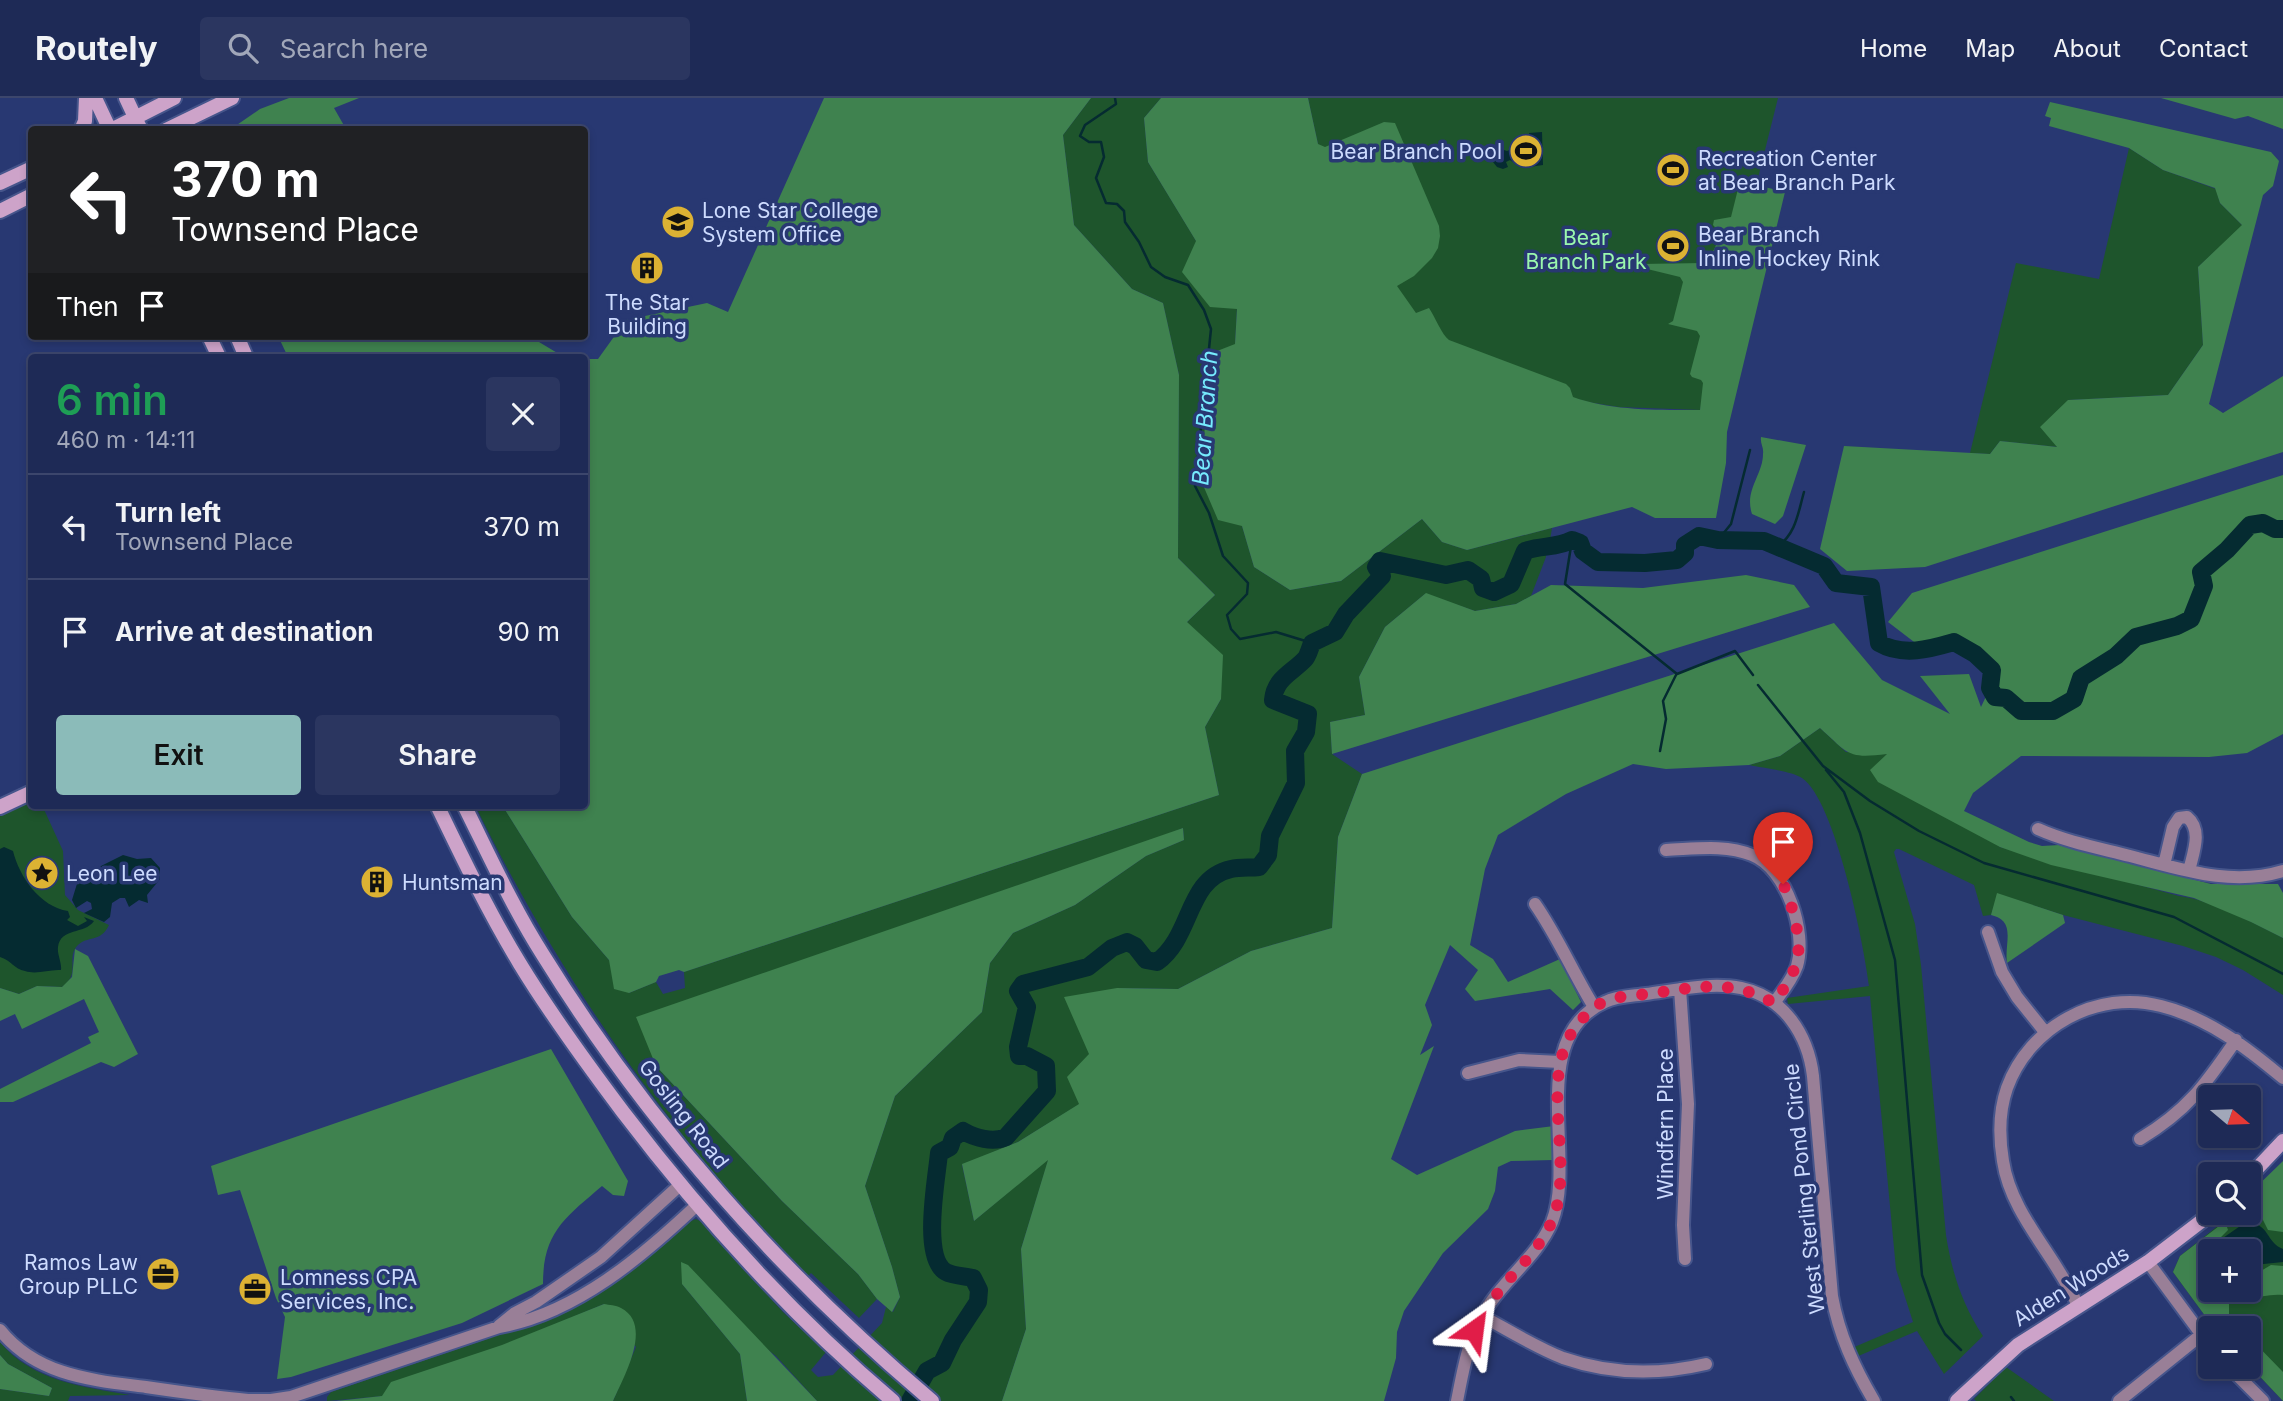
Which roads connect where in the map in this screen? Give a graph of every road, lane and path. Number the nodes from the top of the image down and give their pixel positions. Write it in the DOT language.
graph roads {
  1 [pos="86,98"];
  2 [pos="94,98"];
  3 [pos="126,98"];
  4 [pos="174,98"];
  5 [pos="232,98"];
  6 [pos="138,123"];
  7 [pos="189,123"];
  8 [pos="83,126"];
  9 [pos="108,126"];
  10 [pos="28,170"];
  11 [pos="0,183"];
  12 [pos="28,197"];
  13 [pos="0,211"];
  14 [pos="28,794"];
  15 [pos="0,807"];
  16 [pos="439,809"];
  17 [pos="466,809"];
  18 [pos="2038,828"];
  19 [pos="1667,850"];
  20 [pos="2164,865"];
  21 [pos="2189,871"];
  22 [pos="2283,872"];
  23 [pos="1535,904"];
  24 [pos="1988,932"];
  25 [pos="1680,989"];
  26 [pos="1774,1003"];
  27 [pos="1594,1007"];
  28 [pos="2045,1032"];
  29 [pos="2236,1040"];
  30 [pos="1560,1062"];
  31 [pos="1468,1073"];
  32 [pos="2283,1078"];
  33 [pos="2140,1139"];
  34 [pos="2283,1141"];
  35 [pos="2261,1164"];
  36 [pos="680,1185"];
  37 [pos="698,1204"];
  38 [pos="2198,1224"];
  39 [pos="1685,1259"];
  40 [pos="2148,1262"];
  41 [pos="2078,1306"];
  42 [pos="1482,1316"];
  43 [pos="499,1326"];
  44 [pos="0,1330"];
  45 [pos="2198,1331"];
  46 [pos="2198,1337"];
  47 [pos="1706,1364"];
  48 [pos="2241,1379"];
  49 [pos="893,1401"];
  50 [pos="932,1401"];
  51 [pos="1457,1401"];
  52 [pos="1874,1401"];
  53 [pos="1957,1401"];
  54 [pos="2119,1401"];
  55 [pos="2263,1401"];
  1 -- 8 [label="main road"];
  2 -- 9 [label="main road"];
  3 -- 6 [label="main road"];
  4 -- 6 [label="main road"];
  5 -- 7 [label="main road"];
  10 -- 11 [label="main road"];
  12 -- 13 [label="main road"];
  14 -- 15 [label="main road"];
  16 -- 36 [label="main road"];
  17 -- 50 [label="main road, Gosling Road"];
  18 -- 20 [label="street"];
  19 -- 26 [label="street"];
  20 -- 21 [label="street"];
  20 -- 21 [label="street"];
  21 -- 22 [label="street"];
  23 -- 27 [label="street"];
  24 -- 28 [label="street"];
  25 -- 26 [label="street, West Sterling Pond Circle"];
  25 -- 27 [label="street, West Sterling Pond Circle"];
  25 -- 39 [label="street, Windfern Place"];
  26 -- 52 [label="street, West Sterling Pond Circle"];
  27 -- 30 [label="street"];
  28 -- 29 [label="street"];
  28 -- 41 [label="street"];
  29 -- 32 [label="street"];
  29 -- 33 [label="street"];
  30 -- 31 [label="street"];
  30 -- 42 [label="street"];
  34 -- 35 [label="main road"];
  36 -- 37 [label="main road"];
  36 -- 43 [label="street"];
  37 -- 43 [label="street"];
  37 -- 49 [label="main road"];
  38 -- 40 [label="main road, Alden Woods"];
  40 -- 41 [label="main road, Alden Woods"];
  40 -- 45 [label="street"];
  41 -- 53 [label="main road, Alden Woods"];
  42 -- 47 [label="street"];
  42 -- 51 [label="street"];
  43 -- 44 [label="street"];
  46 -- 54 [label="street"];
  48 -- 55 [label="street"];
}
